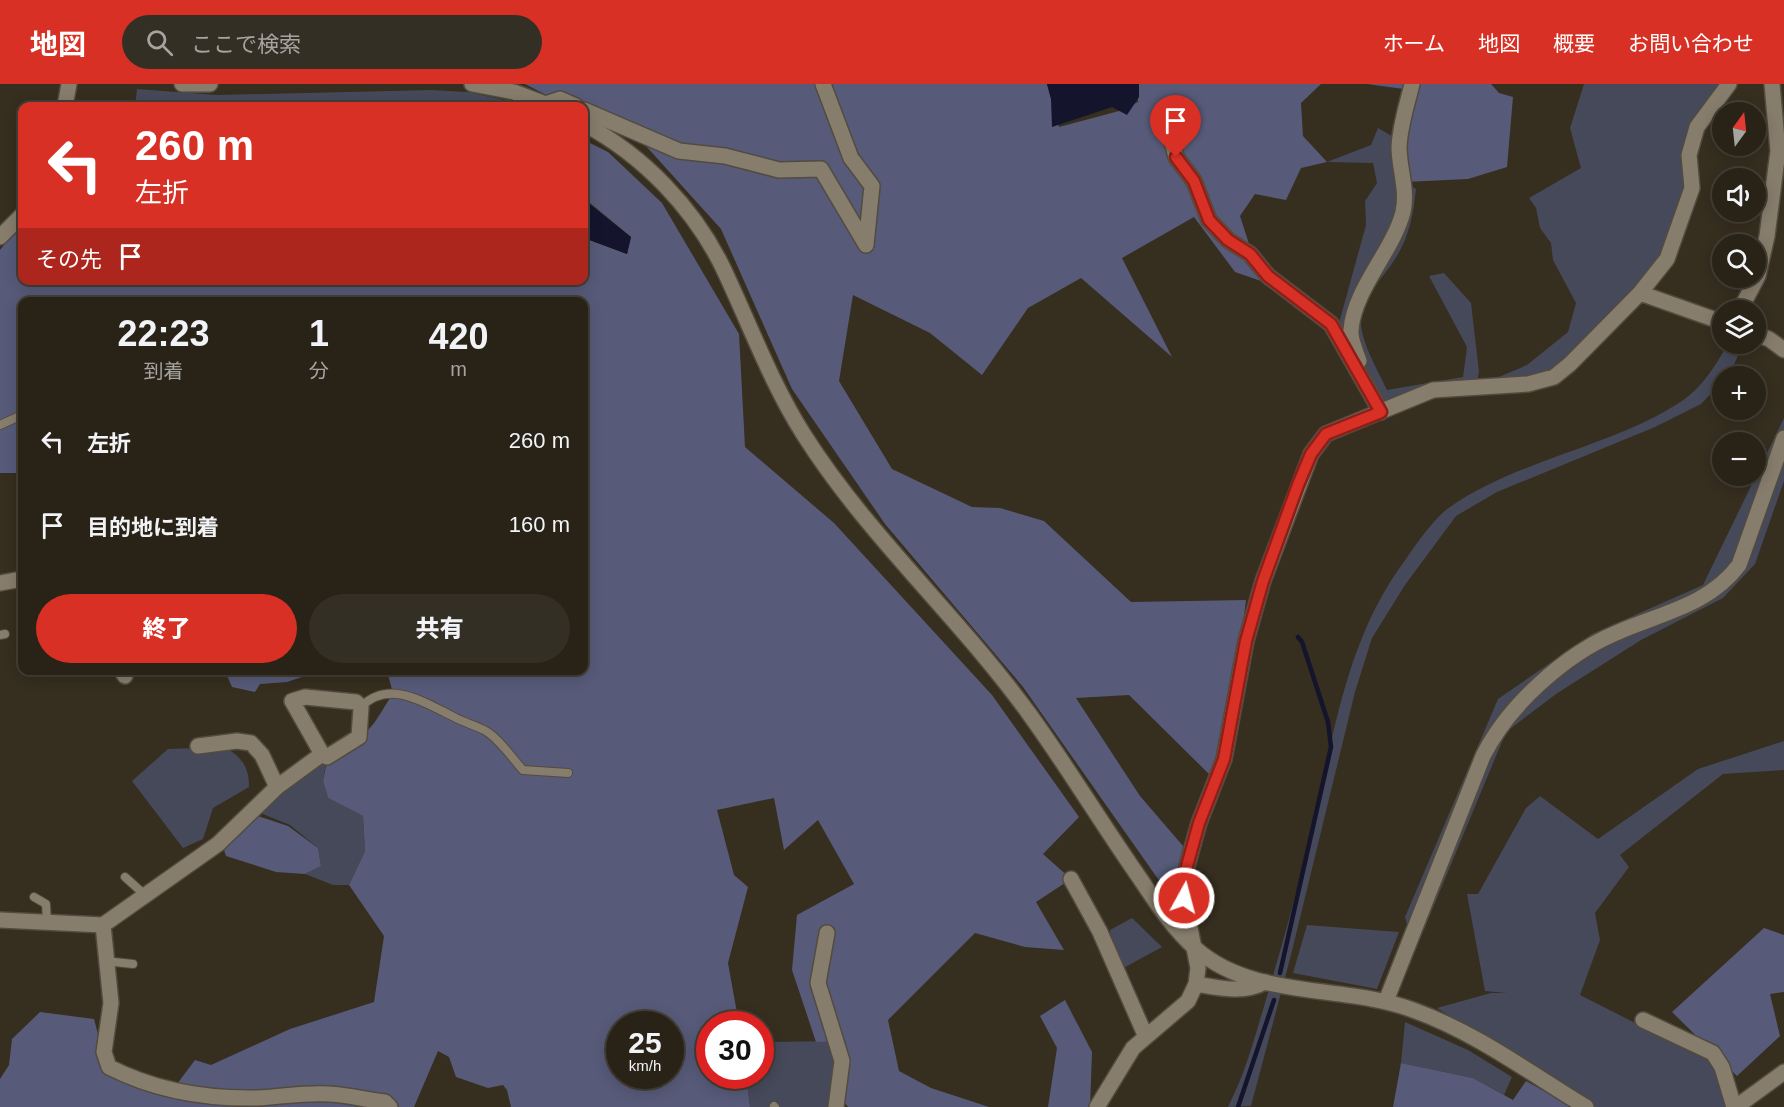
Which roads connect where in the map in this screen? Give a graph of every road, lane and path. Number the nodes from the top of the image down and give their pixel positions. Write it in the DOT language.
graph roads {
  1 [pos="69,84"];
  2 [pos="182,84"];
  3 [pos="210,84"];
  4 [pos="472,84"];
  5 [pos="823,84"];
  6 [pos="1412,84"];
  7 [pos="1729,84"];
  8 [pos="1772,84"];
  9 [pos="515,88"];
  10 [pos="66,102"];
  11 [pos="542,102"];
  12 [pos="1164,111"];
  13 [pos="588,112"];
  14 [pos="588,126"];
  15 [pos="18,219"];
  16 [pos="0,237"];
  17 [pos="1640,293"];
  18 [pos="1745,300"];
  19 [pos="1712,318"];
  20 [pos="1766,338"];
  21 [pos="1784,350"];
  22 [pos="1367,387"];
  23 [pos="1381,412"];
  24 [pos="18,417"];
  25 [pos="0,425"];
  26 [pos="1784,438"];
  27 [pos="18,580"];
  28 [pos="0,583"];
  29 [pos="361,707"];
  30 [pos="198,746"];
  31 [pos="322,754"];
  32 [pos="568,773"];
  33 [pos="277,787"];
  34 [pos="125,877"];
  35 [pos="1071,879"];
  36 [pos="146,896"];
  37 [pos="34,897"];
  38 [pos="0,920"];
  39 [pos="47,922"];
  40 [pos="103,925"];
  41 [pos="827,933"];
  42 [pos="1194,947"];
  43 [pos="105,961"];
  44 [pos="134,964"];
  45 [pos="1265,982"];
  46 [pos="1196,984"];
  47 [pos="1386,1001"];
  48 [pos="1643,1020"];
  49 [pos="1146,1037"];
  50 [pos="1784,1072"];
  51 [pos="390,1107"];
  52 [pos="836,1107"];
  53 [pos="1097,1107"];
  54 [pos="1586,1107"];
  55 [pos="1735,1107"];
  1 -- 10 [label="street"];
  2 -- 3 [label="street"];
  4 -- 9 [label="street"];
  5 -- 13 [label="street"];
  6 -- 22 [label="street"];
  7 -- 17 [label="street"];
  8 -- 18 [label="street"];
  9 -- 11 [label="street"];
  12 -- 22 [label="street"];
  14 -- 42 [label="street"];
  15 -- 16 [label="street"];
  17 -- 19 [label="street"];
  17 -- 23 [label="street"];
  20 -- 21 [label="street"];
  22 -- 23 [label="street"];
  23 -- 42 [label="street"];
  24 -- 25 [label="lane"];
  26 -- 47 [label="street"];
  27 -- 28 [label="street"];
  29 -- 31 [label="street"];
  29 -- 31 [label="street"];
  29 -- 32 [label="lane"];
  30 -- 33 [label="street"];
  31 -- 33 [label="street"];
  33 -- 36 [label="street"];
  34 -- 36 [label="lane"];
  35 -- 49 [label="street"];
  36 -- 40 [label="street"];
  37 -- 39 [label="lane"];
  38 -- 39 [label="street"];
  39 -- 40 [label="street"];
  40 -- 43 [label="street"];
  41 -- 52 [label="street"];
  42 -- 45 [label="street"];
  42 -- 46 [label="street"];
  43 -- 44 [label="lane"];
  43 -- 51 [label="street"];
  45 -- 46 [label="street"];
  45 -- 47 [label="street"];
  46 -- 49 [label="street"];
  47 -- 54 [label="street"];
  48 -- 55 [label="street"];
  49 -- 53 [label="street"];
  50 -- 55 [label="street"];
}
